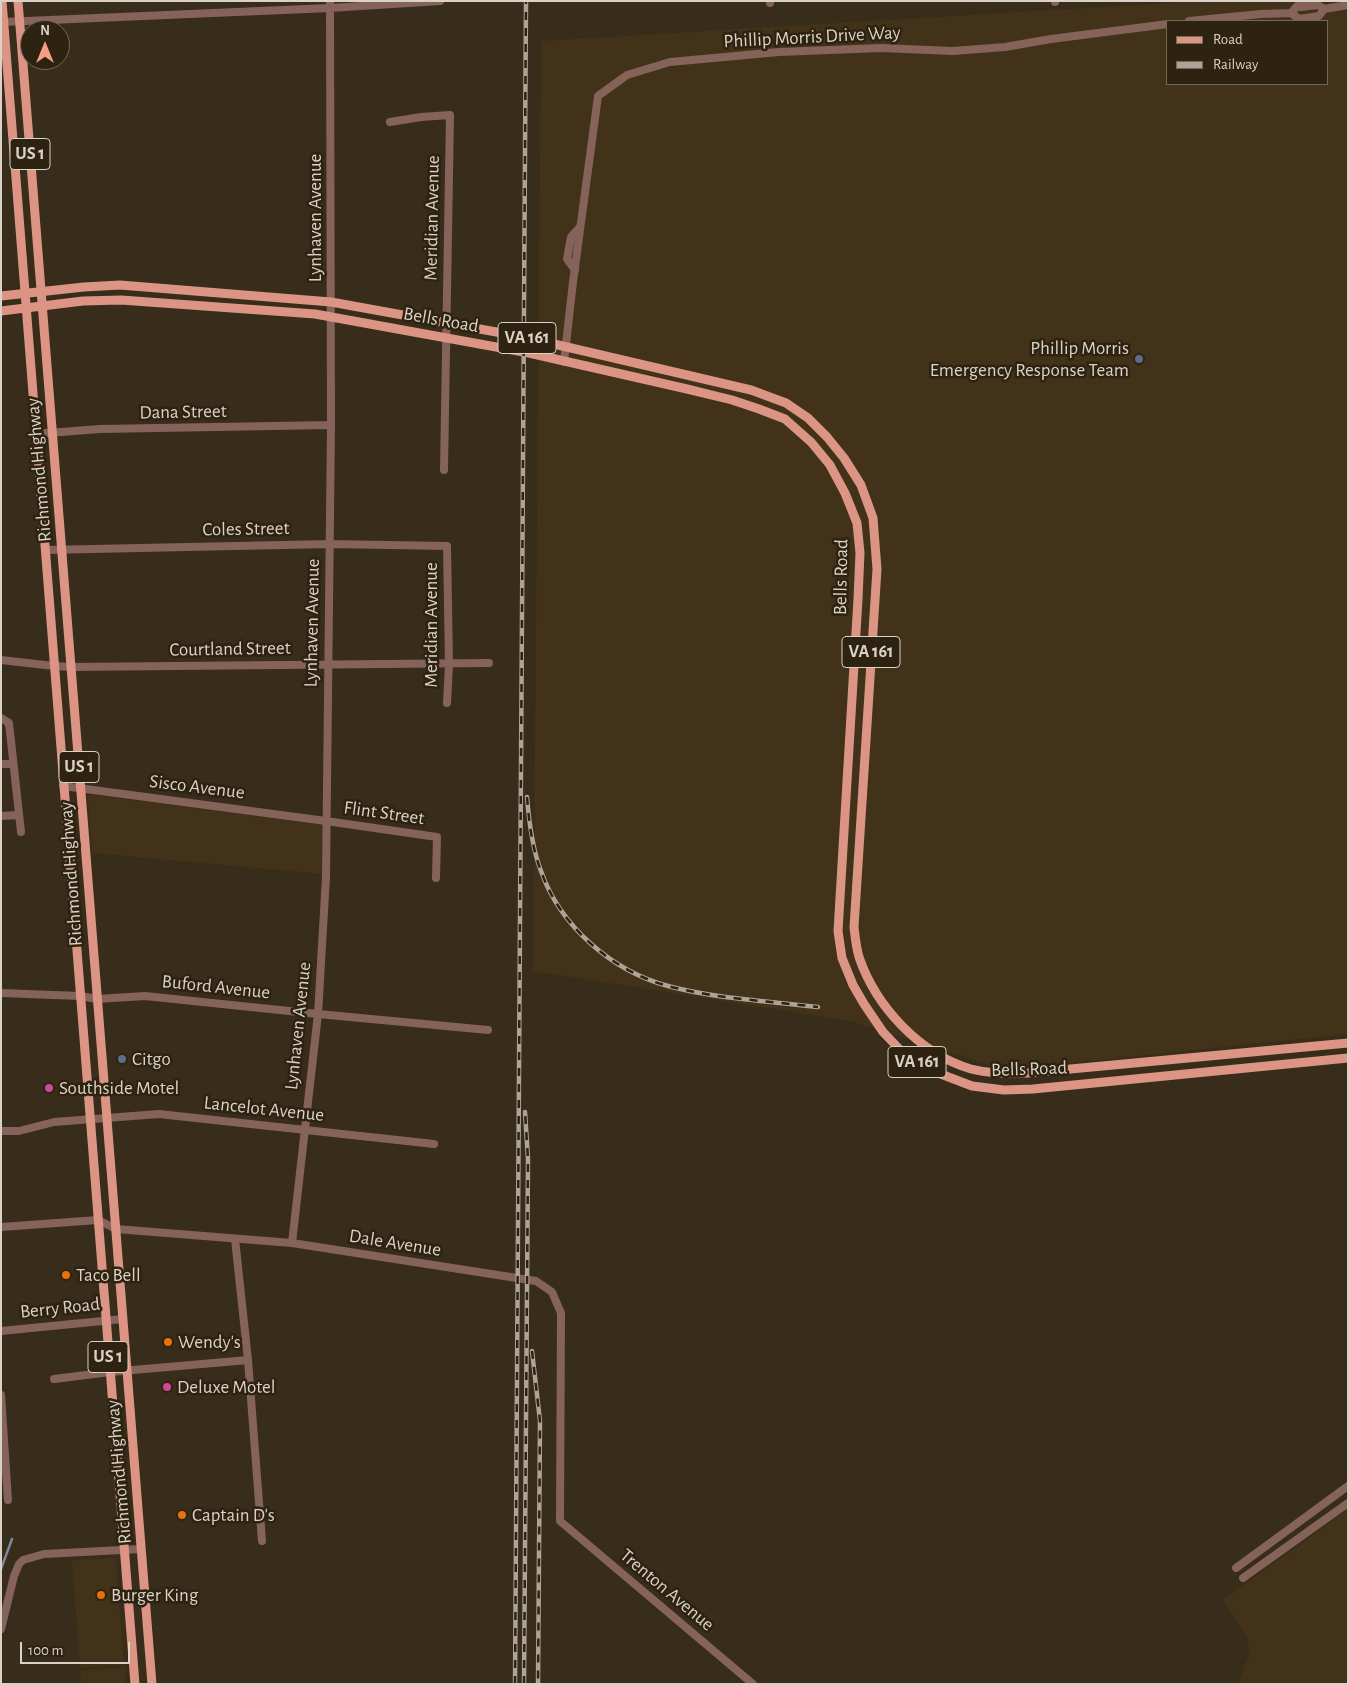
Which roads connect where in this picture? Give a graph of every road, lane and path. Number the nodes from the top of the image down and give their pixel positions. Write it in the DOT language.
graph roads {
  1 [pos="2,1"];
  2 [pos="18,1"];
  3 [pos="440,1"];
  4 [pos="1309,1"];
  5 [pos="330,5"];
  6 [pos="1319,5"];
  7 [pos="1348,5"];
  8 [pos="1294,10"];
  9 [pos="39,20"];
  10 [pos="1199,20"];
  11 [pos="20,21"];
  12 [pos="4,22"];
  13 [pos="1166,24"];
  14 [pos="24,70"];
  15 [pos="390,122"];
  16 [pos="41,292"];
  17 [pos="24,294"];
  18 [pos="1,296"];
  19 [pos="331,302"];
  20 [pos="42,306"];
  21 [pos="25,308"];
  22 [pos="1,311"];
  23 [pos="331,316"];
  24 [pos="447,323"];
  25 [pos="447,338"];
  26 [pos="566,347"];
  27 [pos="564,362"];
  28 [pos="691,376"];
  29 [pos="687,389"];
  30 [pos="331,426"];
  31 [pos="52,433"];
  32 [pos="35,434"];
  33 [pos="444,470"];
  34 [pos="330,544"];
  35 [pos="447,546"];
  36 [pos="44,550"];
  37 [pos="62,550"];
  38 [pos="855,651"];
  39 [pos="871,653"];
  40 [pos="1,660"];
  41 [pos="328,664"];
  42 [pos="448,664"];
  43 [pos="489,664"];
  44 [pos="54,666"];
  45 [pos="71,667"];
  46 [pos="447,703"];
  47 [pos="1,718"];
  48 [pos="1,764"];
  49 [pos="13,764"];
  50 [pos="64,786"];
  51 [pos="81,789"];
  52 [pos="19,815"];
  53 [pos="1,816"];
  54 [pos="326,821"];
  55 [pos="21,832"];
  56 [pos="842,861"];
  57 [pos="857,862"];
  58 [pos="436,878"];
  59 [pos="1,994"];
  60 [pos="80,996"];
  61 [pos="97,999"];
  62 [pos="318,1014"];
  63 [pos="488,1030"];
  64 [pos="1348,1043"];
  65 [pos="1320,1045"];
  66 [pos="1348,1058"];
  67 [pos="1322,1060"];
  68 [pos="1098,1066"];
  69 [pos="1100,1082"];
  70 [pos="107,1118"];
  71 [pos="90,1119"];
  72 [pos="304,1130"];
  73 [pos="1,1131"];
  74 [pos="434,1144"];
  75 [pos="98,1220"];
  76 [pos="1,1227"];
  77 [pos="116,1228"];
  78 [pos="235,1239"];
  79 [pos="292,1243"];
  80 [pos="123,1319"];
  81 [pos="106,1320"];
  82 [pos="1,1330"];
  83 [pos="248,1360"];
  84 [pos="127,1371"];
  85 [pos="110,1372"];
  86 [pos="54,1379"];
  87 [pos="1,1395"];
  88 [pos="3,1443"];
  89 [pos="1348,1486"];
  90 [pos="8,1500"];
  91 [pos="1348,1503"];
  92 [pos="560,1521"];
  93 [pos="262,1541"];
  94 [pos="141,1549"];
  95 [pos="124,1550"];
  96 [pos="1236,1568"];
  97 [pos="1243,1578"];
  98 [pos="1,1629"];
  99 [pos="135,1684"];
  100 [pos="152,1684"];
  101 [pos="753,1684"];
  1 -- 12 [label="main road, Richmond Highway / US 1"];
  2 -- 11 [label="main road, Richmond Highway / US 1"];
  3 -- 5 [label="street"];
  4 -- 8 [label="street"];
  5 -- 9 [label="street"];
  5 -- 19 [label="street, Lynhaven Avenue"];
  6 -- 7 [label="street"];
  6 -- 8 [label="street"];
  8 -- 10 [label="street"];
  11 -- 12 [label="street"];
  12 -- 17 [label="main road, Richmond Highway / US 1"];
  13 -- 26 [label="street, Phillip Morris Drive Way"];
  14 -- 16 [label="main road, Richmond Highway / US 1"];
  15 -- 24 [label="street, Meridian Avenue"];
  16 -- 17 [label="main road, Bells Road / VA 161"];
  16 -- 19 [label="main road, Bells Road / VA 161"];
  16 -- 20 [label="main road, Richmond Highway / US 1"];
  17 -- 18 [label="main road, Bells Road / VA 161"];
  17 -- 21 [label="main road, Richmond Highway / US 1"];
  19 -- 23 [label="street, Lynhaven Avenue"];
  19 -- 24 [label="main road, Bells Road / VA 161"];
  20 -- 21 [label="main road, Bells Road / VA 161"];
  20 -- 23 [label="main road, Bells Road / VA 161"];
  20 -- 31 [label="main road, Richmond Highway / US 1"];
  21 -- 22 [label="main road, Bells Road / VA 161"];
  21 -- 32 [label="main road, Richmond Highway / US 1"];
  23 -- 25 [label="main road, Bells Road / VA 161"];
  23 -- 30 [label="street, Lynhaven Avenue"];
  24 -- 25 [label="street, Meridian Avenue"];
  24 -- 26 [label="main road, Bells Road / VA 161"];
  25 -- 27 [label="main road, Bells Road / VA 161"];
  25 -- 33 [label="street, Meridian Avenue"];
  26 -- 27 [label="street, Phillip Morris Drive Way"];
  26 -- 28 [label="main road, Bells Road / VA 161"];
  27 -- 29 [label="main road, Bells Road / VA 161"];
  28 -- 29 [label="main road"];
  28 -- 39 [label="main road, Bells Road / VA 161"];
  29 -- 38 [label="main road, Bells Road / VA 161"];
  30 -- 31 [label="street, Dana Street"];
  30 -- 34 [label="street, Lynhaven Avenue"];
  31 -- 32 [label="street, Dana Street"];
  31 -- 37 [label="main road, Richmond Highway / US 1"];
  32 -- 36 [label="main road, Richmond Highway / US 1"];
  34 -- 35 [label="street, Coles Street"];
  34 -- 37 [label="street, Coles Street"];
  34 -- 41 [label="street, Lynhaven Avenue"];
  35 -- 42 [label="street, Meridian Avenue"];
  36 -- 37 [label="street, Coles Street"];
  36 -- 44 [label="main road, Richmond Highway / US 1"];
  37 -- 45 [label="main road, Richmond Highway / US 1"];
  38 -- 39 [label="main road"];
  38 -- 56 [label="main road, Bells Road / VA 161"];
  39 -- 57 [label="main road, Bells Road / VA 161"];
  40 -- 44 [label="street, Courtland Street"];
  41 -- 42 [label="street, Courtland Street"];
  41 -- 45 [label="street, Courtland Street"];
  41 -- 54 [label="street, Lynhaven Avenue"];
  42 -- 43 [label="street, Courtland Street"];
  42 -- 46 [label="street, Meridian Avenue"];
  44 -- 45 [label="street, Courtland Street"];
  44 -- 50 [label="main road, Richmond Highway / US 1"];
  45 -- 51 [label="main road, Richmond Highway / US 1"];
  47 -- 49 [label="street"];
  48 -- 49 [label="street"];
  49 -- 52 [label="street"];
  50 -- 51 [label="street, Sisco Avenue"];
  50 -- 60 [label="main road, Richmond Highway / US 1"];
  51 -- 54 [label="street, Sisco Avenue"];
  51 -- 61 [label="main road, Richmond Highway / US 1"];
  52 -- 53 [label="street"];
  52 -- 55 [label="street"];
  54 -- 58 [label="street, Flint Street"];
  54 -- 62 [label="street, Lynhaven Avenue"];
  56 -- 57 [label="main road"];
  56 -- 69 [label="main road, Bells Road / VA 161"];
  57 -- 68 [label="main road, Bells Road / VA 161"];
  59 -- 60 [label="street, Buford Avenue"];
  60 -- 61 [label="street, Buford Avenue"];
  60 -- 71 [label="main road, Richmond Highway / US 1"];
  61 -- 62 [label="street, Buford Avenue"];
  61 -- 70 [label="main road, Richmond Highway / US 1"];
  62 -- 63 [label="street, Buford Avenue"];
  62 -- 72 [label="street, Lynhaven Avenue"];
  64 -- 65 [label="main road, Bells Road / VA 161"];
  65 -- 67 [label="main road"];
  65 -- 68 [label="main road, Bells Road / VA 161"];
  66 -- 67 [label="main road, Bells Road / VA 161"];
  67 -- 69 [label="main road, Bells Road / VA 161"];
  68 -- 69 [label="main road"];
  70 -- 71 [label="street, Lancelot Avenue"];
  70 -- 72 [label="street, Lancelot Avenue"];
  70 -- 77 [label="main road, Richmond Highway / US 1"];
  71 -- 73 [label="street, Lancelot Avenue"];
  71 -- 75 [label="main road, Richmond Highway / US 1"];
  72 -- 74 [label="street, Lancelot Avenue"];
  72 -- 79 [label="street, Lynhaven Avenue"];
  75 -- 76 [label="street, Dale Avenue"];
  75 -- 77 [label="street, Dale Avenue"];
  75 -- 81 [label="main road, Richmond Highway / US 1"];
  77 -- 78 [label="street, Dale Avenue"];
  77 -- 80 [label="main road, Richmond Highway / US 1"];
  78 -- 79 [label="street, Dale Avenue"];
  78 -- 83 [label="street"];
  79 -- 92 [label="street, Dale Avenue"];
  80 -- 81 [label="street, Berry Road"];
  80 -- 84 [label="main road, Richmond Highway / US 1"];
  81 -- 82 [label="street, Berry Road"];
  81 -- 85 [label="main road, Richmond Highway / US 1"];
  83 -- 84 [label="street"];
  83 -- 93 [label="street"];
  84 -- 85 [label="street"];
  84 -- 94 [label="main road, Richmond Highway / US 1"];
  85 -- 86 [label="street"];
  85 -- 95 [label="main road, Richmond Highway / US 1"];
  87 -- 88 [label="street"];
  88 -- 90 [label="street"];
  89 -- 96 [label="street"];
  91 -- 97 [label="street"];
  92 -- 101 [label="street, Trenton Avenue"];
  94 -- 95 [label="street"];
  94 -- 100 [label="main road, Richmond Highway / US 1"];
  95 -- 98 [label="street"];
  95 -- 99 [label="main road, Richmond Highway / US 1"];
}
